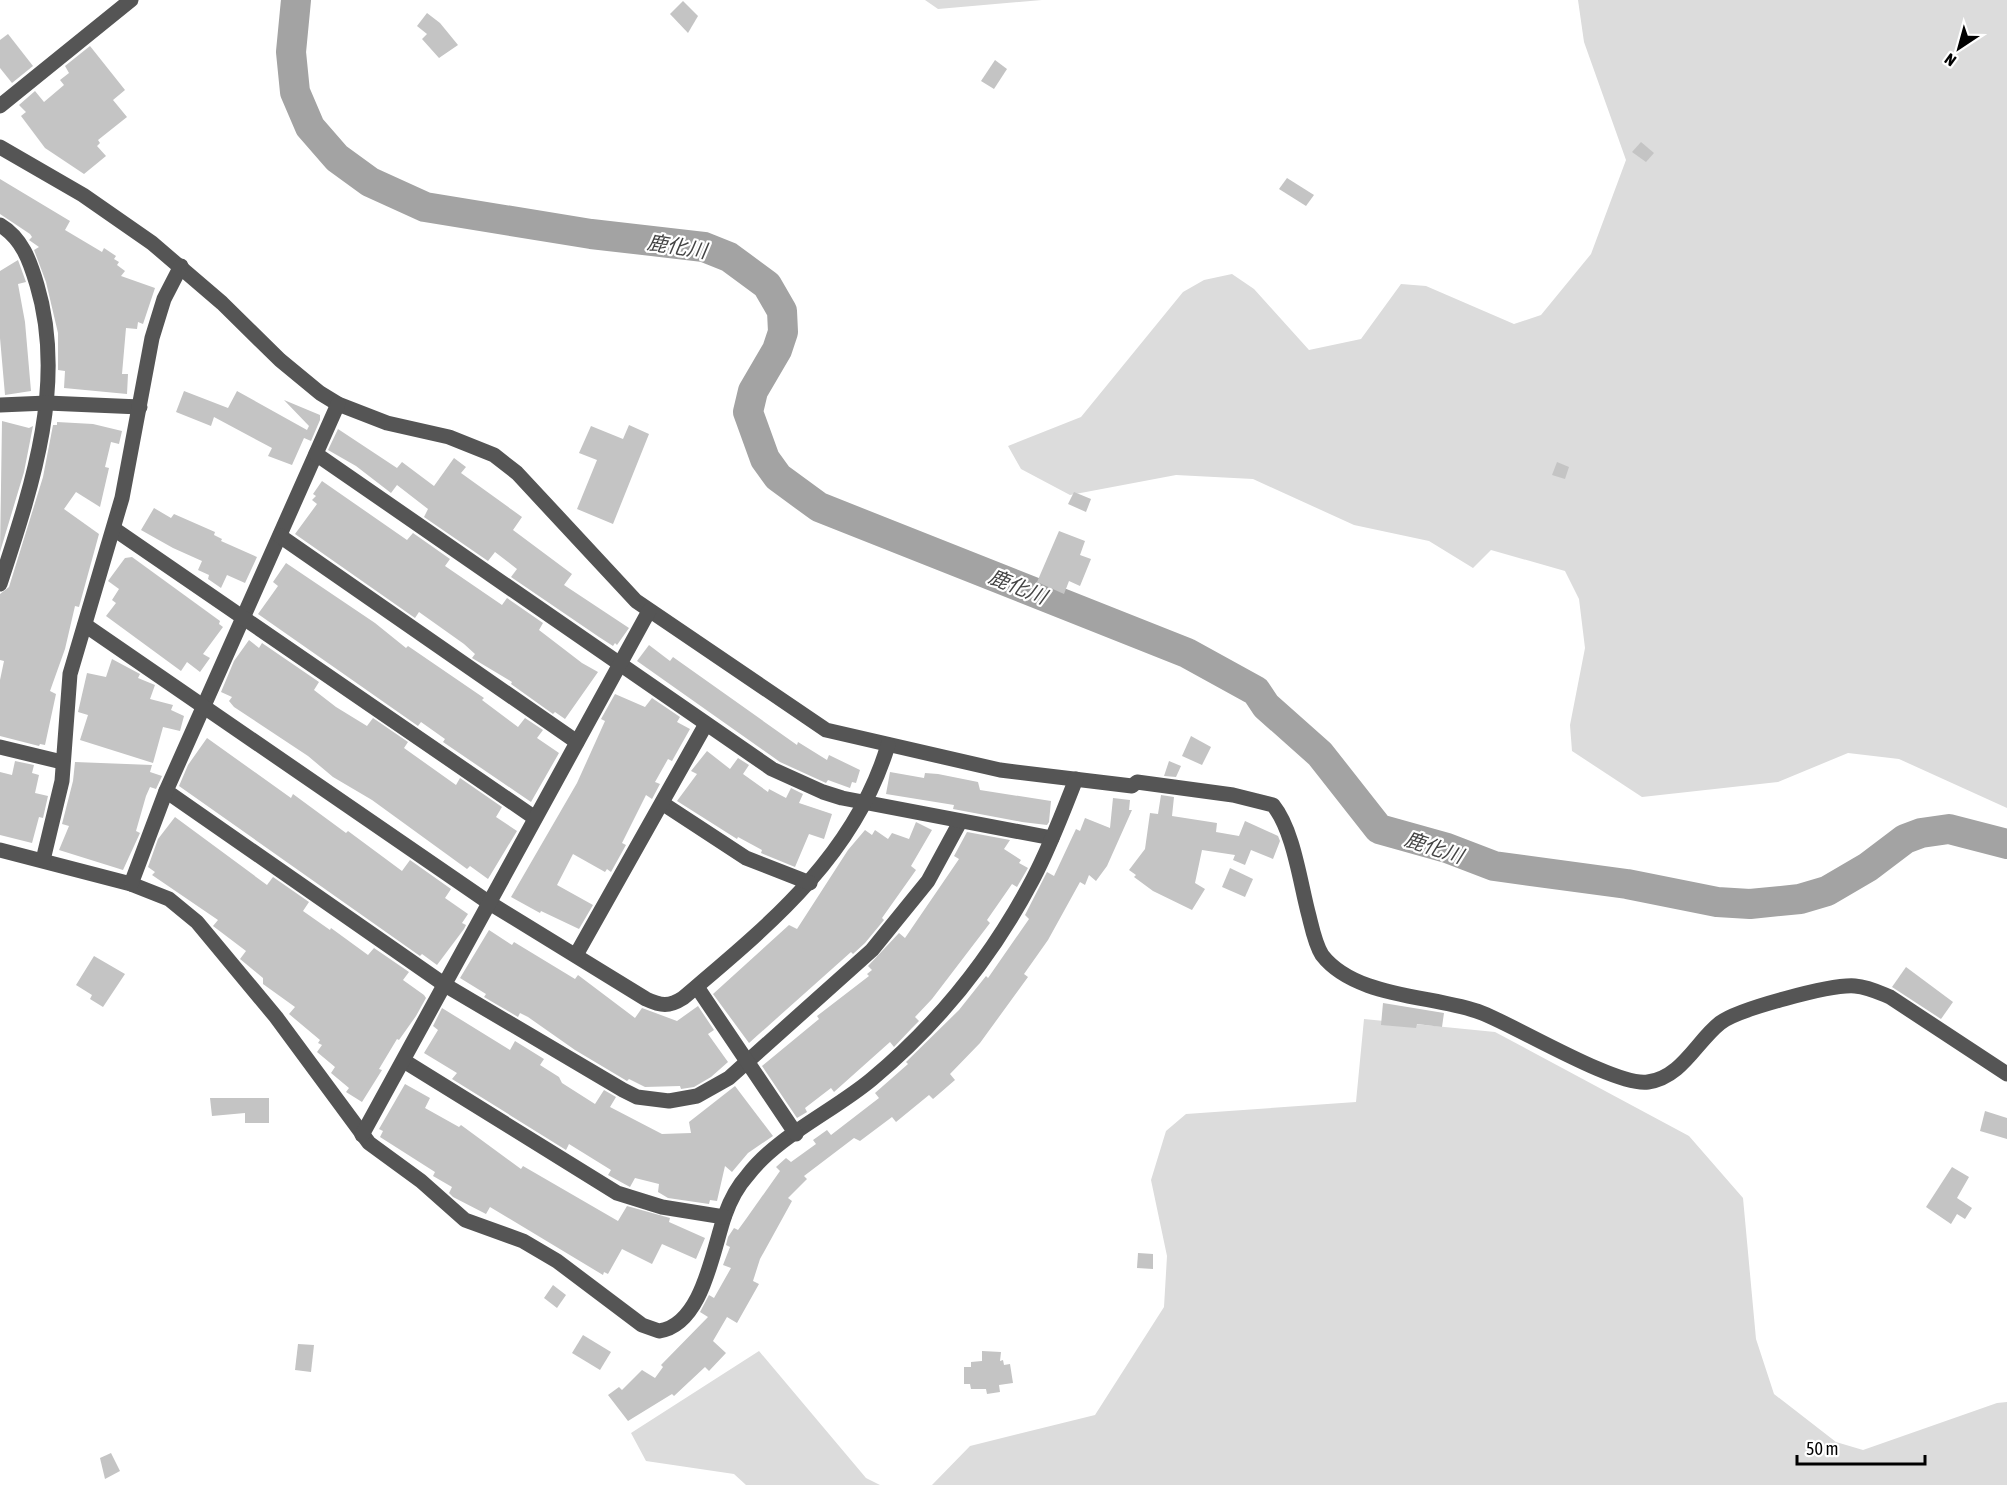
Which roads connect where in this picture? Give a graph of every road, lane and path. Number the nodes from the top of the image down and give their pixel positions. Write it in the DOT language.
graph roads {
  1 [pos="131,0"];
  2 [pos="0,105"];
  3 [pos="0,147"];
  4 [pos="0,225"];
  5 [pos="181,266"];
  6 [pos="48,403"];
  7 [pos="338,404"];
  8 [pos="0,405"];
  9 [pos="140,407"];
  10 [pos="316,454"];
  11 [pos="114,529"];
  12 [pos="280,536"];
  13 [pos="0,584"];
  14 [pos="649,610"];
  15 [pos="243,618"];
  16 [pos="85,625"];
  17 [pos="620,665"];
  18 [pos="203,707"];
  19 [pos="706,724"];
  20 [pos="577,742"];
  21 [pos="888,745"];
  22 [pos="0,747"];
  23 [pos="62,762"];
  24 [pos="1076,779"];
  25 [pos="166,790"];
  26 [pos="662,803"];
  27 [pos="866,803"];
  28 [pos="535,818"];
  29 [pos="960,822"];
  30 [pos="1052,838"];
  31 [pos="0,850"];
  32 [pos="43,860"];
  33 [pos="810,883"];
  34 [pos="131,884"];
  35 [pos="488,902"];
  36 [pos="576,956"];
  37 [pos="445,985"];
  38 [pos="697,987"];
  39 [pos="404,1060"];
  40 [pos="748,1062"];
  41 [pos="2007,1074"];
  42 [pos="796,1134"];
  43 [pos="362,1135"];
  44 [pos="724,1217"];
  1 -- 2 [label="street"];
  3 -- 5 [label="street"];
  4 -- 6 [label="street"];
  5 -- 7 [label="street"];
  5 -- 9 [label="street"];
  6 -- 8 [label="street"];
  6 -- 9 [label="street"];
  6 -- 13 [label="street"];
  7 -- 10 [label="street"];
  7 -- 14 [label="street"];
  9 -- 11 [label="street"];
  10 -- 12 [label="street"];
  10 -- 17 [label="street"];
  11 -- 15 [label="street"];
  11 -- 16 [label="street"];
  12 -- 15 [label="street"];
  12 -- 20 [label="street"];
  14 -- 17 [label="street"];
  14 -- 21 [label="street"];
  15 -- 18 [label="street"];
  15 -- 28 [label="street"];
  16 -- 18 [label="street"];
  16 -- 23 [label="street"];
  17 -- 19 [label="street"];
  17 -- 20 [label="street"];
  18 -- 25 [label="street"];
  18 -- 35 [label="street"];
  19 -- 26 [label="street"];
  19 -- 27 [label="street"];
  20 -- 28 [label="street"];
  21 -- 24 [label="street"];
  21 -- 27 [label="street"];
  22 -- 23 [label="street"];
  23 -- 32 [label="street"];
  24 -- 30 [label="street"];
  24 -- 41 [label="street"];
  25 -- 34 [label="street"];
  25 -- 37 [label="street"];
  26 -- 33 [label="street"];
  26 -- 36 [label="street"];
  27 -- 29 [label="street"];
  27 -- 33 [label="street"];
  28 -- 35 [label="street"];
  29 -- 30 [label="street"];
  29 -- 40 [label="street"];
  30 -- 42 [label="street"];
  31 -- 32 [label="street"];
  32 -- 34 [label="street"];
  33 -- 38 [label="street"];
  34 -- 43 [label="street"];
  35 -- 36 [label="street"];
  35 -- 37 [label="street"];
  36 -- 38 [label="street"];
  37 -- 39 [label="street"];
  37 -- 40 [label="street"];
  38 -- 40 [label="street"];
  39 -- 43 [label="street"];
  39 -- 44 [label="street"];
  40 -- 42 [label="street"];
  42 -- 44 [label="street"];
  43 -- 44 [label="street"];
}
